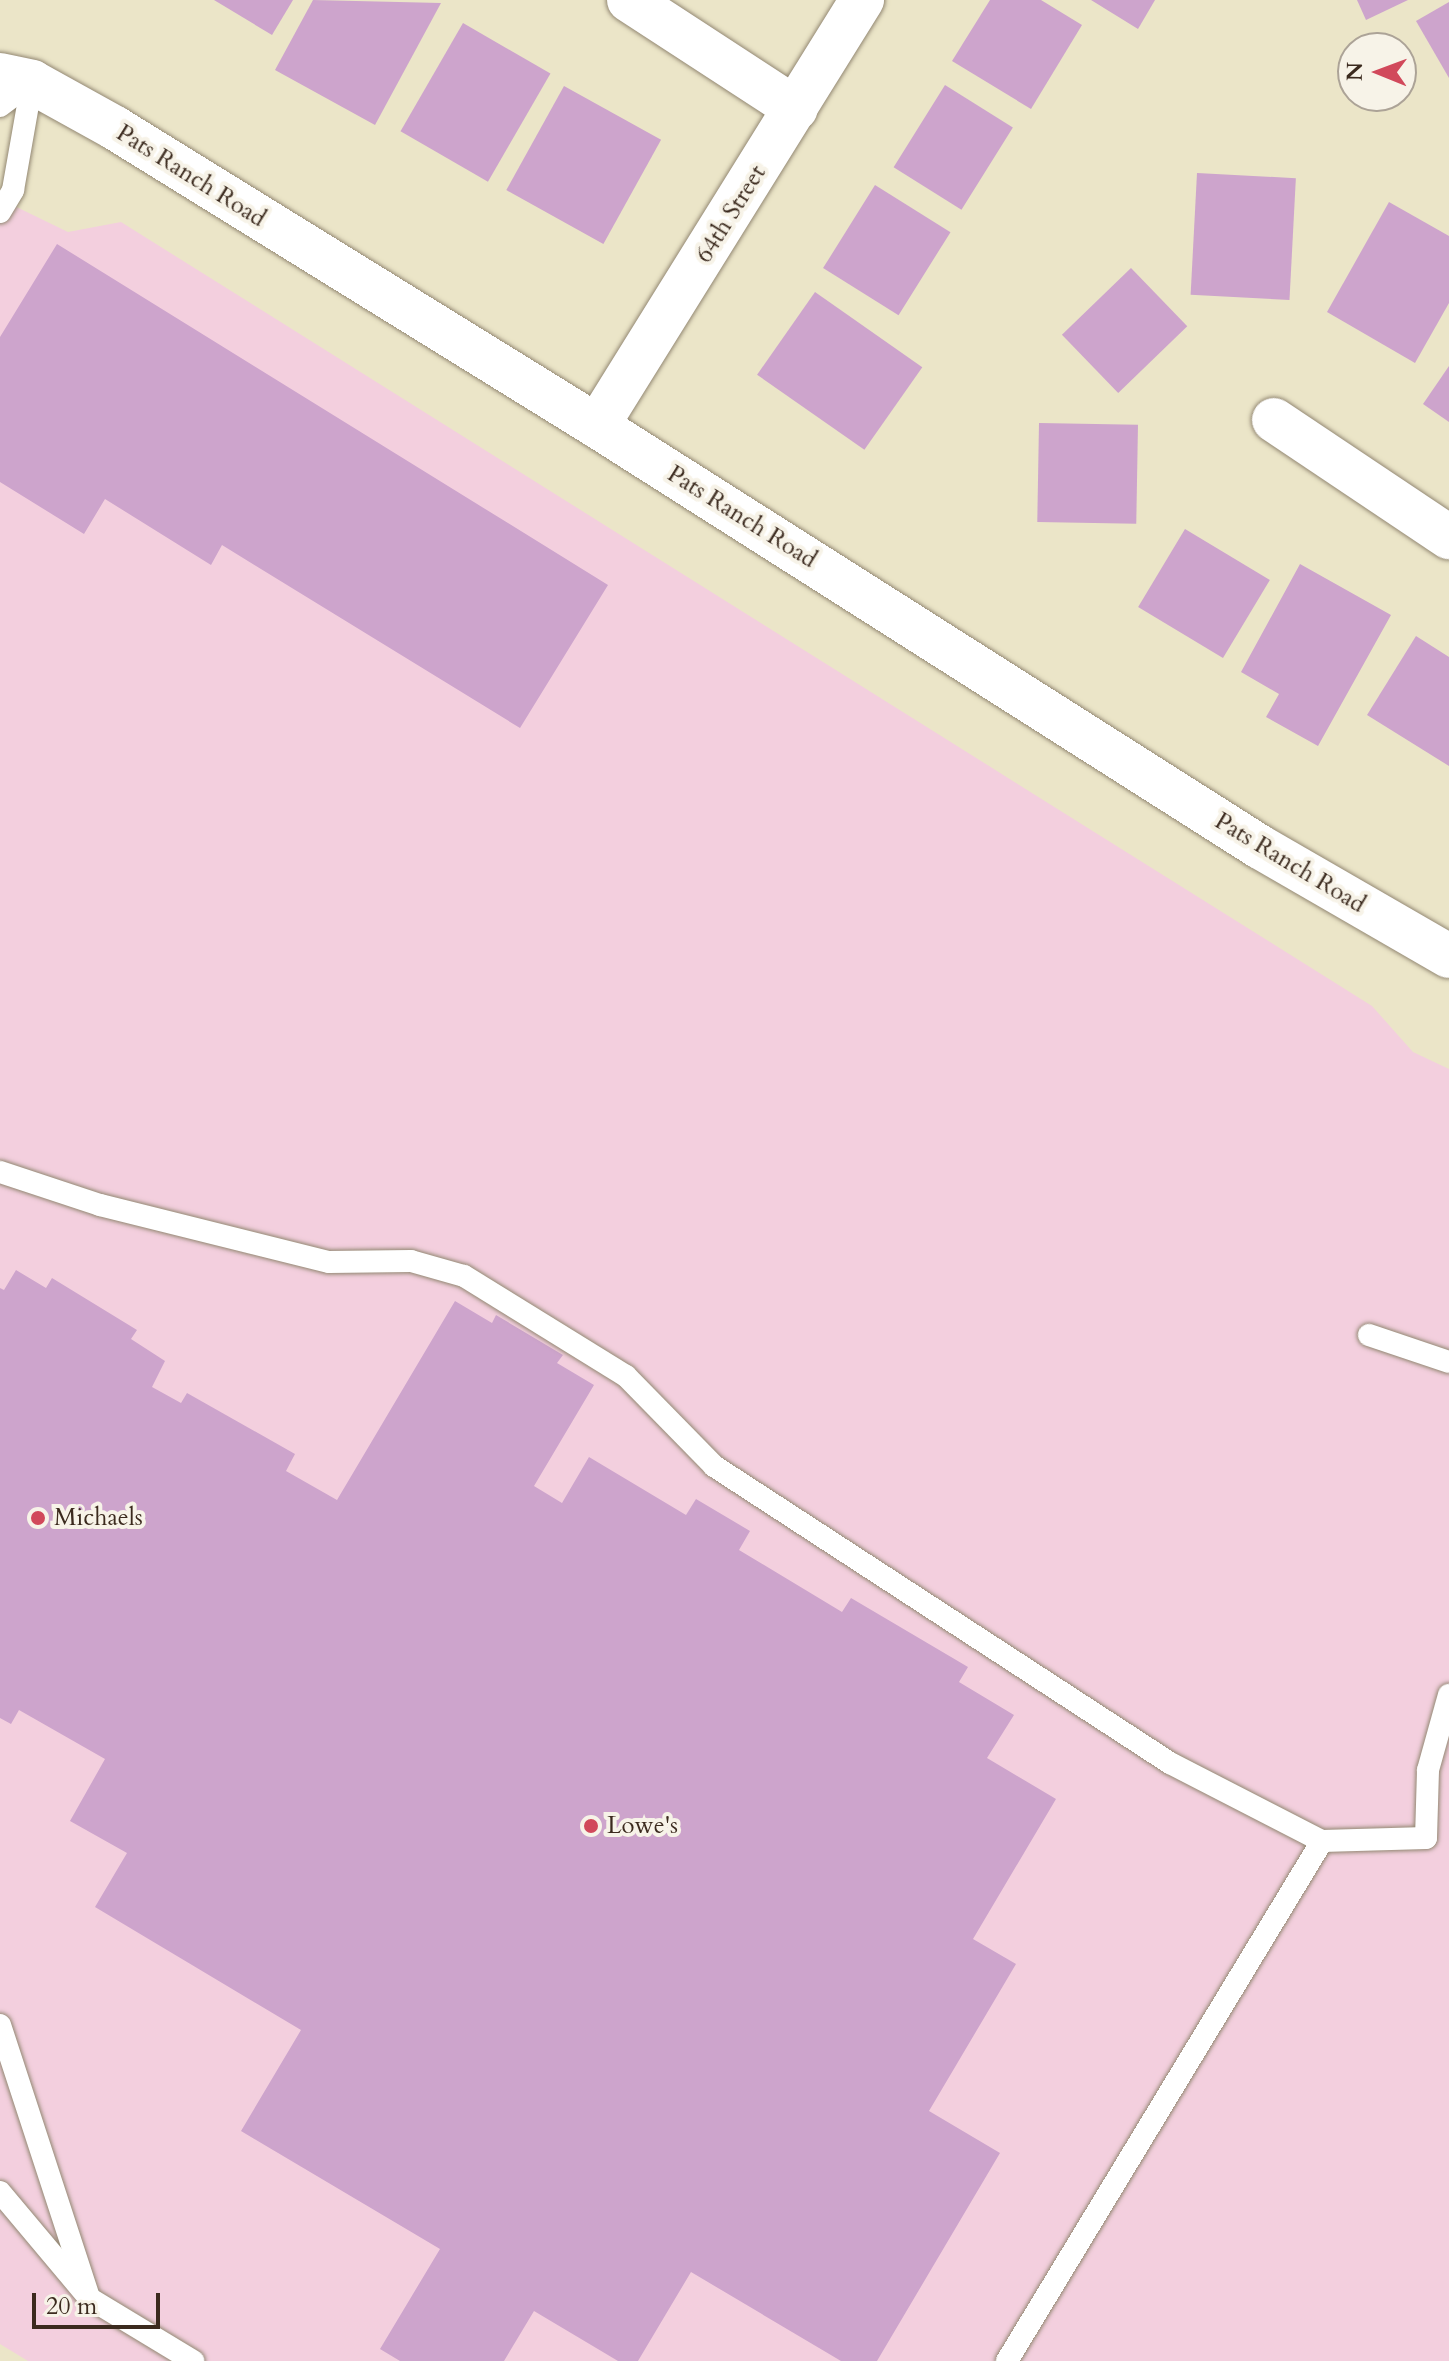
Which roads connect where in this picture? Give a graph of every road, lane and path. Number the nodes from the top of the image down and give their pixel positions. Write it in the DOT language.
graph roads {
  1 [pos="629,0"];
  2 [pos="862,0"];
  3 [pos="0,48"];
  4 [pos="11,88"];
  5 [pos="796,109"];
  6 [pos="0,212"];
  7 [pos="1274,420"];
  8 [pos="597,426"];
  9 [pos="1449,537"];
  10 [pos="1449,956"];
  11 [pos="0,1172"];
  12 [pos="1369,1335"];
  13 [pos="1449,1362"];
  14 [pos="1449,1695"];
  15 [pos="1322,1841"];
  16 [pos="0,2025"];
  17 [pos="0,2192"];
  18 [pos="89,2298"];
  19 [pos="193,2361"];
  20 [pos="1007,2361"];
  1 -- 5 [label="street"];
  2 -- 5 [label="street, 64th Street"];
  3 -- 4 [label="street, Pats Ranch Road"];
  4 -- 6 [label="lane"];
  4 -- 8 [label="street, Pats Ranch Road"];
  5 -- 8 [label="street, 64th Street"];
  7 -- 9 [label="street"];
  8 -- 10 [label="street, Pats Ranch Road"];
  11 -- 15 [label="lane"];
  12 -- 13 [label="lane"];
  14 -- 15 [label="lane"];
  15 -- 20 [label="lane"];
  16 -- 18 [label="lane"];
  17 -- 18 [label="lane"];
  18 -- 19 [label="lane"];
}
